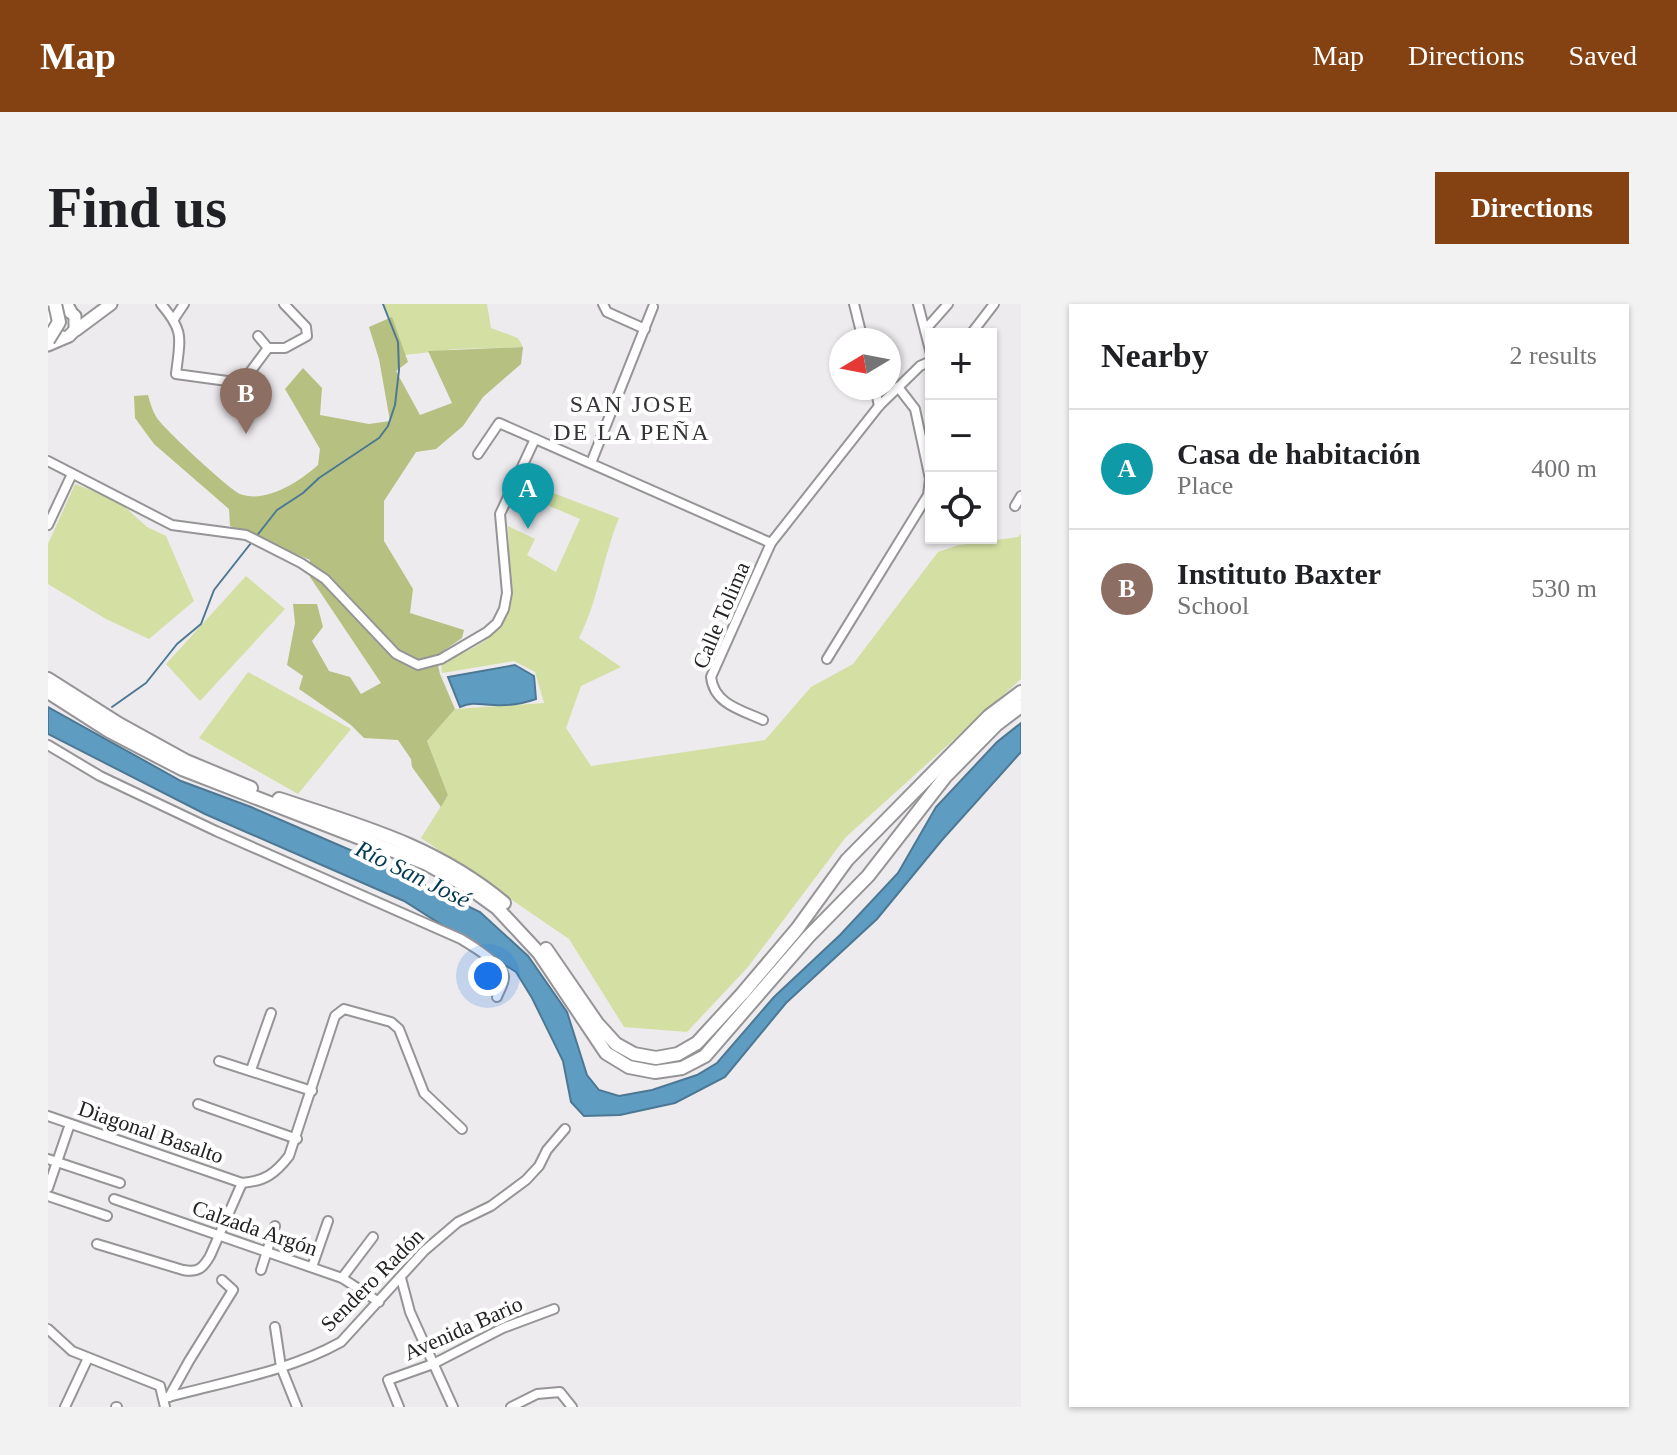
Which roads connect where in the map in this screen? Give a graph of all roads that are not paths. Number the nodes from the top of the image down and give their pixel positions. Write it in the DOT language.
graph roads {
  1 [pos="55,304"];
  2 [pos="111,304"];
  3 [pos="161,304"];
  4 [pos="184,304"];
  5 [pos="284,304"];
  6 [pos="603,304"];
  7 [pos="854,304"];
  8 [pos="918,304"];
  9 [pos="948,304"];
  10 [pos="994,304"];
  11 [pos="653,307"];
  12 [pos="69,309"];
  13 [pos="93,317"];
  14 [pos="49,319"];
  15 [pos="174,319"];
  16 [pos="860,328"];
  17 [pos="927,328"];
  18 [pos="976,328"];
  19 [pos="645,329"];
  20 [pos="75,330"];
  21 [pos="925,330"];
  22 [pos="258,336"];
  23 [pos="62,337"];
  24 [pos="48,342"];
  25 [pos="268,348"];
  26 [pos="925,364"];
  27 [pos="901,384"];
  28 [pos="901,391"];
  29 [pos="878,400"];
  30 [pos="885,400"];
  31 [pos="879,406"];
  32 [pos="535,439"];
  33 [pos="478,454"];
  34 [pos="48,461"];
  35 [pos="591,463"];
  36 [pos="72,474"];
  37 [pos="1021,496"];
  38 [pos="1015,506"];
  39 [pos="48,525"];
  40 [pos="771,543"];
  41 [pos="827,659"];
  42 [pos="48,679"];
  43 [pos="48,692"];
  44 [pos="1021,692"];
  45 [pos="1021,706"];
  46 [pos="763,720"];
  47 [pos="48,745"];
  48 [pos="847,860"];
  49 [pos="836,872"];
  50 [pos="868,876"];
  51 [pos="857,889"];
  52 [pos="497,997"];
  53 [pos="271,1013"];
  54 [pos="219,1061"];
  55 [pos="251,1070"];
  56 [pos="312,1091"];
  57 [pos="198,1104"];
  58 [pos="48,1116"];
  59 [pos="70,1124"];
  60 [pos="462,1129"];
  61 [pos="565,1129"];
  62 [pos="297,1139"];
  63 [pos="53,1160"];
  64 [pos="120,1183"];
  65 [pos="242,1183"];
  66 [pos="48,1188"];
  67 [pos="48,1196"];
  68 [pos="114,1199"];
  69 [pos="107,1216"];
  70 [pos="328,1221"];
  71 [pos="275,1226"];
  72 [pos="219,1235"];
  73 [pos="373,1237"];
  74 [pos="97,1244"];
  75 [pos="267,1252"];
  76 [pos="312,1267"];
  77 [pos="261,1270"];
  78 [pos="342,1278"];
  79 [pos="401,1278"];
  80 [pos="222,1280"];
  81 [pos="379,1302"];
  82 [pos="554,1309"];
  83 [pos="275,1327"];
  84 [pos="48,1329"];
  85 [pos="88,1358"];
  86 [pos="433,1364"];
  87 [pos="281,1367"];
  88 [pos="166,1401"];
  89 [pos="65,1407"];
  90 [pos="297,1407"];
  91 [pos="399,1407"];
  92 [pos="453,1407"];
  93 [pos="511,1407"];
  94 [pos="572,1407"];
  1 -- 24 [label="main road, bridge"];
  2 -- 13 [label="main road"];
  3 -- 15 [label="street"];
  4 -- 15 [label="street"];
  5 -- 25 [label="street"];
  6 -- 19 [label="street"];
  7 -- 16 [label="street"];
  8 -- 21 [label="street"];
  9 -- 17 [label="street"];
  10 -- 18 [label="street"];
  11 -- 19 [label="street"];
  12 -- 13 [label="main road"];
  12 -- 14 [label="main road"];
  12 -- 20 [label="main road"];
  13 -- 20 [label="main road"];
  14 -- 23 [label="main road"];
  15 -- 25 [label="street"];
  19 -- 35 [label="street"];
  20 -- 23 [label="main road"];
  22 -- 25 [label="street"];
  23 -- 24 [label="main road"];
  26 -- 27 [label="street, Calle Tolima"];
  28 -- 41 [label="street"];
  29 -- 31 [label="street"];
  30 -- 31 [label="street, Calle Tolima"];
  31 -- 40 [label="street, Calle Tolima"];
  32 -- 33 [label="street"];
  32 -- 35 [label="street"];
  32 -- 36 [label="street"];
  34 -- 36 [label="street"];
  35 -- 40 [label="street"];
  36 -- 39 [label="street"];
  37 -- 38 [label="street"];
  40 -- 46 [label="street, Calle Tolima"];
  42 -- 49 [label="main road"];
  43 -- 51 [label="main road"];
  44 -- 48 [label="main road"];
  45 -- 50 [label="main road"];
  47 -- 52 [label="street"];
  48 -- 49 [label="main road"];
  48 -- 50 [label="main road"];
  49 -- 51 [label="main road"];
  50 -- 51 [label="main road"];
  53 -- 55 [label="street"];
  54 -- 55 [label="street"];
  55 -- 56 [label="street"];
  56 -- 60 [label="street"];
  56 -- 62 [label="street"];
  57 -- 62 [label="street"];
  58 -- 59 [label="street, Diagonal Basalto"];
  59 -- 63 [label="street"];
  59 -- 65 [label="street, Diagonal Basalto"];
  61 -- 79 [label="street, Sendero Radón"];
  62 -- 65 [label="street"];
  63 -- 64 [label="street"];
  63 -- 66 [label="street"];
  65 -- 72 [label="street"];
  67 -- 69 [label="street"];
  68 -- 72 [label="street, Calzada Argón"];
  70 -- 76 [label="street"];
  71 -- 75 [label="street"];
  72 -- 74 [label="street"];
  72 -- 75 [label="street, Calzada Argón"];
  73 -- 78 [label="street"];
  75 -- 76 [label="street, Calzada Argón"];
  75 -- 77 [label="street"];
  76 -- 78 [label="street, Calzada Argón"];
  78 -- 81 [label="street, Calzada Argón"];
  79 -- 81 [label="street, Sendero Radón"];
  79 -- 86 [label="street"];
  80 -- 88 [label="street"];
  81 -- 87 [label="street, Sendero Radón"];
  82 -- 86 [label="street, Avenida Bario"];
  83 -- 87 [label="street"];
  84 -- 85 [label="street"];
  85 -- 88 [label="street"];
  85 -- 89 [label="street"];
  86 -- 91 [label="street, Avenida Bario"];
  86 -- 92 [label="street"];
  87 -- 88 [label="street, Sendero Radón"];
  87 -- 90 [label="street"];
  93 -- 94 [label="street"];
}
